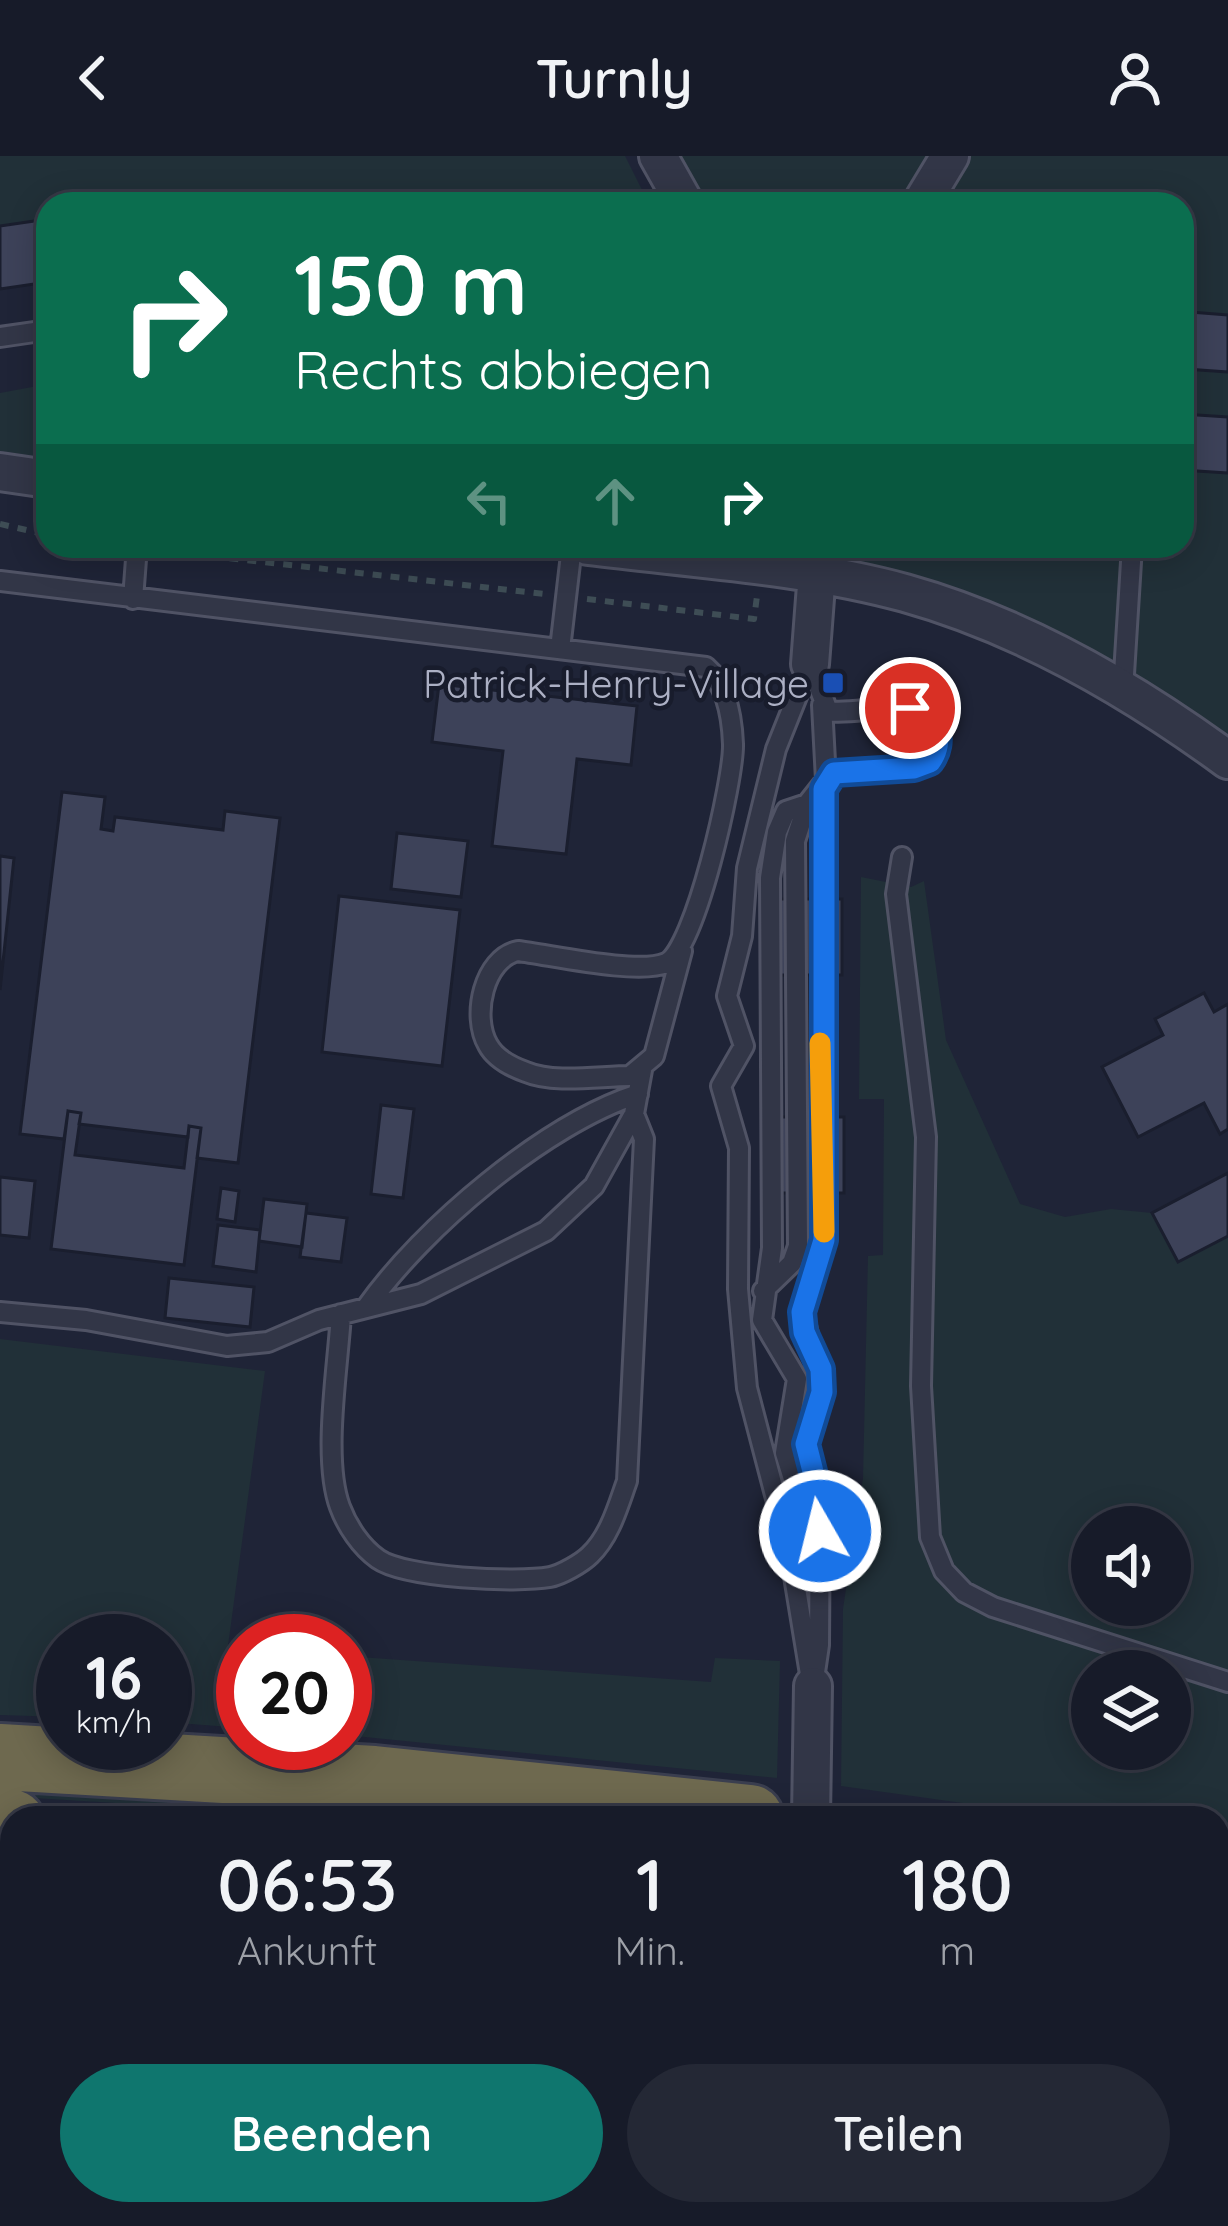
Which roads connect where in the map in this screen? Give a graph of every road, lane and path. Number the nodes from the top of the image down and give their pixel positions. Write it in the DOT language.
graph roads {
  1 [pos="658,156"];
  2 [pos="950,156"];
  3 [pos="678,192"];
  4 [pos="928,192"];
  5 [pos="36,332"];
  6 [pos="0,337"];
  7 [pos="0,472"];
  8 [pos="36,477"];
  9 [pos="0,524"];
  10 [pos="36,532"];
  11 [pos="136,558"];
  12 [pos="233,558"];
  13 [pos="571,558"];
  14 [pos="687,558"];
  15 [pos="801,558"];
  16 [pos="814,558"];
  17 [pos="821,558"];
  18 [pos="1131,558"];
  19 [pos="761,567"];
  20 [pos="0,581"];
  21 [pos="566,596"];
  22 [pos="133,599"];
  23 [pos="560,650"];
  24 [pos="810,664"];
  25 [pos="1123,690"];
  26 [pos="822,705"];
  27 [pos="1228,760"];
  28 [pos="826,780"];
  29 [pos="902,857"];
  30 [pos="682,951"];
  31 [pos="642,1070"];
  32 [pos="636,1104"];
  33 [pos="366,1308"];
  34 [pos="0,1312"];
  35 [pos="341,1314"];
  36 [pos="820,1562"];
  37 [pos="1228,1682"];
  38 [pos="812,1694"];
  39 [pos="0,1757"];
  40 [pos="634,1806"];
  41 [pos="811,1806"];
  1 -- 3 [label="street"];
  2 -- 4 [label="street"];
  5 -- 6 [label="lane"];
  7 -- 8 [label="street"];
  9 -- 10 [label="path"];
  11 -- 22 [label="lane"];
  12 -- 21 [label="path"];
  13 -- 21 [label="lane"];
  14 -- 19 [label="street"];
  15 -- 19 [label="street"];
  16 -- 24 [label="street"];
  17 -- 25 [label="street"];
  18 -- 25 [label="lane"];
  19 -- 21 [label="path"];
  20 -- 22 [label="lane"];
  21 -- 23 [label="lane"];
  22 -- 23 [label="lane"];
  23 -- 30 [label="lane"];
  24 -- 26 [label="lane"];
  24 -- 38 [label="lane"];
  25 -- 27 [label="street"];
  26 -- 28 [label="lane"];
  26 -- 28 [label="lane"];
  28 -- 36 [label="lane"];
  28 -- 36 [label="lane"];
  29 -- 37 [label="lane"];
  30 -- 31 [label="lane"];
  30 -- 31 [label="lane"];
  31 -- 32 [label="lane"];
  32 -- 33 [label="lane"];
  32 -- 33 [label="lane"];
  32 -- 35 [label="lane"];
  33 -- 35 [label="lane"];
  34 -- 35 [label="lane"];
  36 -- 38 [label="lane"];
  38 -- 41 [label="street"];
  39 -- 40 [label="highway"];
}
